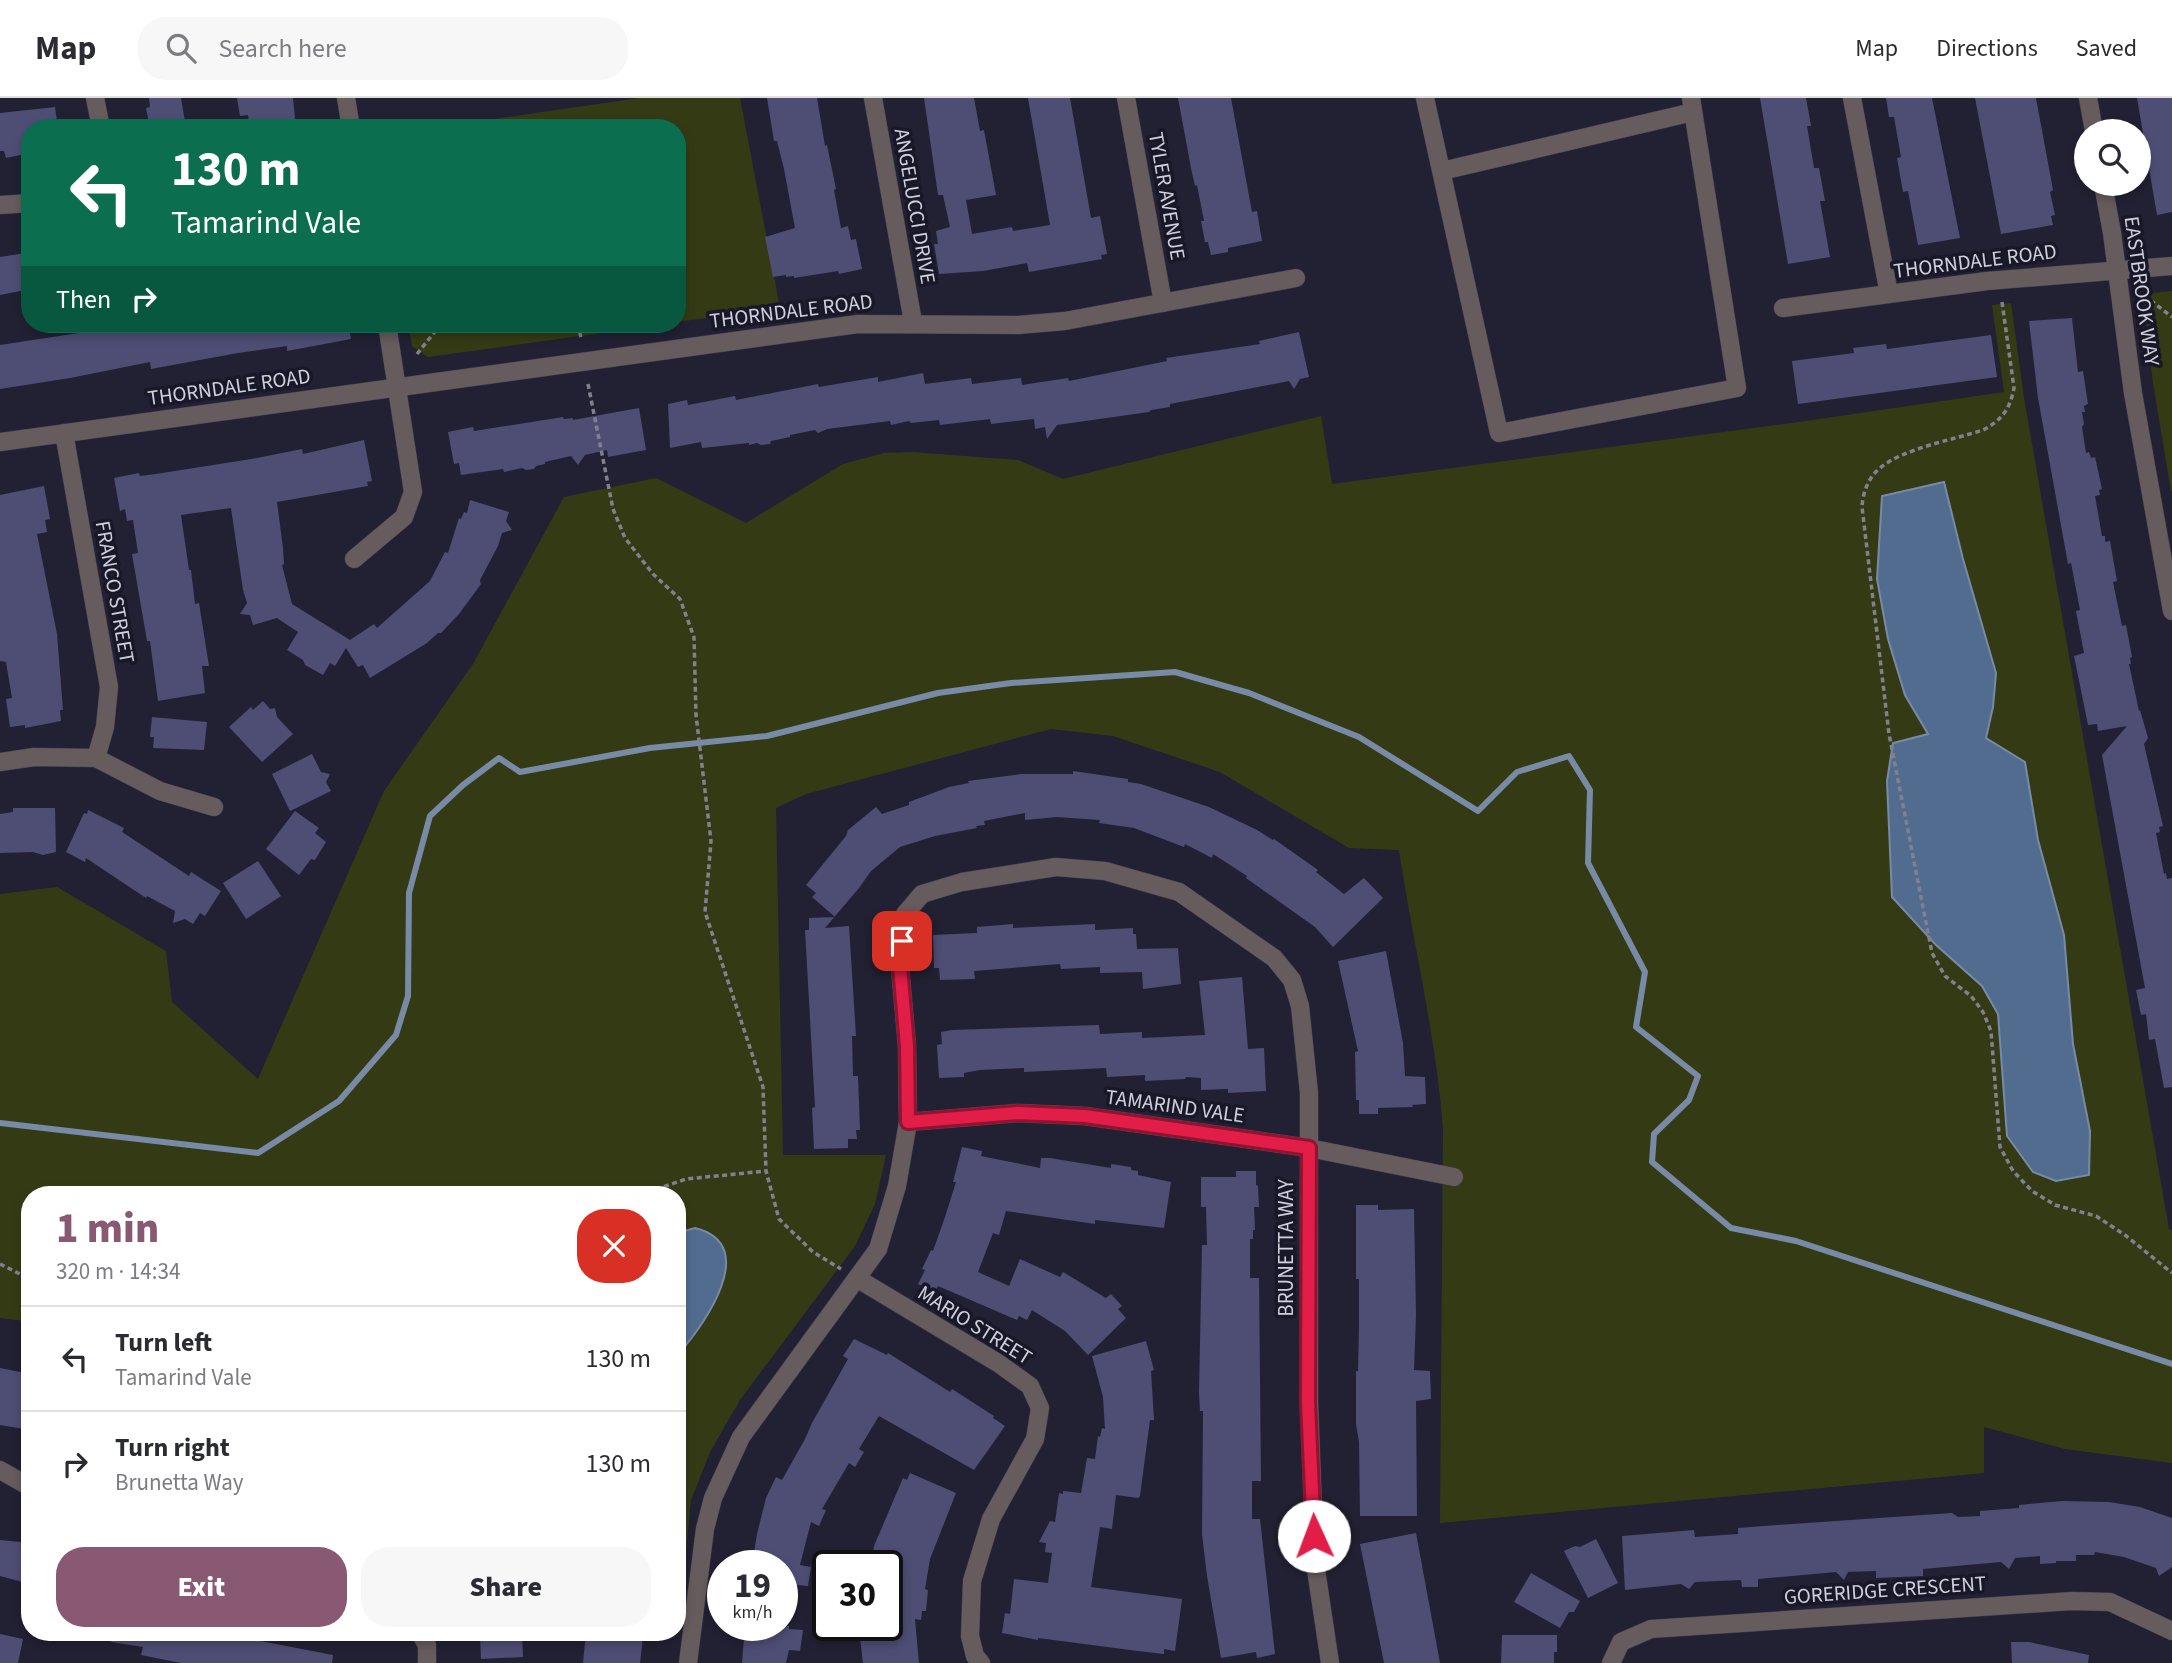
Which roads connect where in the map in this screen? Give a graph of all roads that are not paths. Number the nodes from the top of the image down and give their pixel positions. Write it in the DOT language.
graph roads {
  1 [pos="95,98"];
  2 [pos="346,98"];
  3 [pos="873,98"];
  4 [pos="1126,98"];
  5 [pos="1425,98"];
  6 [pos="1852,98"];
  7 [pos="2088,98"];
  8 [pos="1692,105"];
  9 [pos="99,119"];
  10 [pos="350,119"];
  11 [pos="2092,119"];
  12 [pos="1441,171"];
  13 [pos="2105,196"];
  14 [pos="21,204"];
  15 [pos="0,205"];
  16 [pos="2172,265"];
  17 [pos="2117,270"];
  18 [pos="1296,278"];
  19 [pos="1889,294"];
  20 [pos="1163,303"];
  21 [pos="1783,308"];
  22 [pos="914,322"];
  23 [pos="389,333"];
  24 [pos="398,387"];
  25 [pos="64,433"];
  26 [pos="0,442"];
  27 [pos="354,559"];
  28 [pos="2172,611"];
  29 [pos="96,758"];
  30 [pos="0,762"];
  31 [pos="215,807"];
  32 [pos="908,1122"];
  33 [pos="1309,1148"];
  34 [pos="1454,1177"];
  35 [pos="858,1279"];
  36 [pos="0,1470"];
  37 [pos="21,1483"];
  38 [pos="2172,1631"];
  39 [pos="425,1641"];
  40 [pos="427,1663"];
  41 [pos="688,1663"];
  42 [pos="981,1663"];
  43 [pos="1330,1663"];
  44 [pos="1611,1663"];
  1 -- 9 [label="street"];
  2 -- 10 [label="street"];
  3 -- 22 [label="street, ANGELUCCI DRIVE"];
  4 -- 20 [label="street, TYLER AVENUE"];
  5 -- 12 [label="street"];
  6 -- 19 [label="street"];
  7 -- 11 [label="street"];
  8 -- 12 [label="street"];
  8 -- 12 [label="street"];
  13 -- 17 [label="street, EASTBROOK WAY"];
  14 -- 15 [label="street"];
  16 -- 17 [label="street, THORNDALE ROAD"];
  17 -- 19 [label="street, THORNDALE ROAD"];
  17 -- 28 [label="street, EASTBROOK WAY"];
  18 -- 20 [label="street, THORNDALE ROAD"];
  19 -- 21 [label="street, THORNDALE ROAD"];
  20 -- 22 [label="street, THORNDALE ROAD"];
  22 -- 24 [label="street, THORNDALE ROAD"];
  23 -- 24 [label="street"];
  24 -- 25 [label="street, THORNDALE ROAD"];
  24 -- 27 [label="street"];
  25 -- 26 [label="street, THORNDALE ROAD"];
  25 -- 29 [label="street, FRANCO STREET"];
  29 -- 30 [label="street"];
  29 -- 31 [label="street"];
  32 -- 33 [label="street, TAMARIND VALE"];
  32 -- 33 [label="street, BRUNETTA WAY"];
  32 -- 35 [label="street, BRUNETTA WAY"];
  33 -- 34 [label="street, TAMARIND VALE"];
  33 -- 43 [label="street, BRUNETTA WAY"];
  35 -- 41 [label="street, BRUNETTA WAY"];
  35 -- 42 [label="street, MARIO STREET"];
  36 -- 37 [label="street"];
  38 -- 44 [label="street, GORERIDGE CRESCENT"];
  39 -- 40 [label="street"];
}
